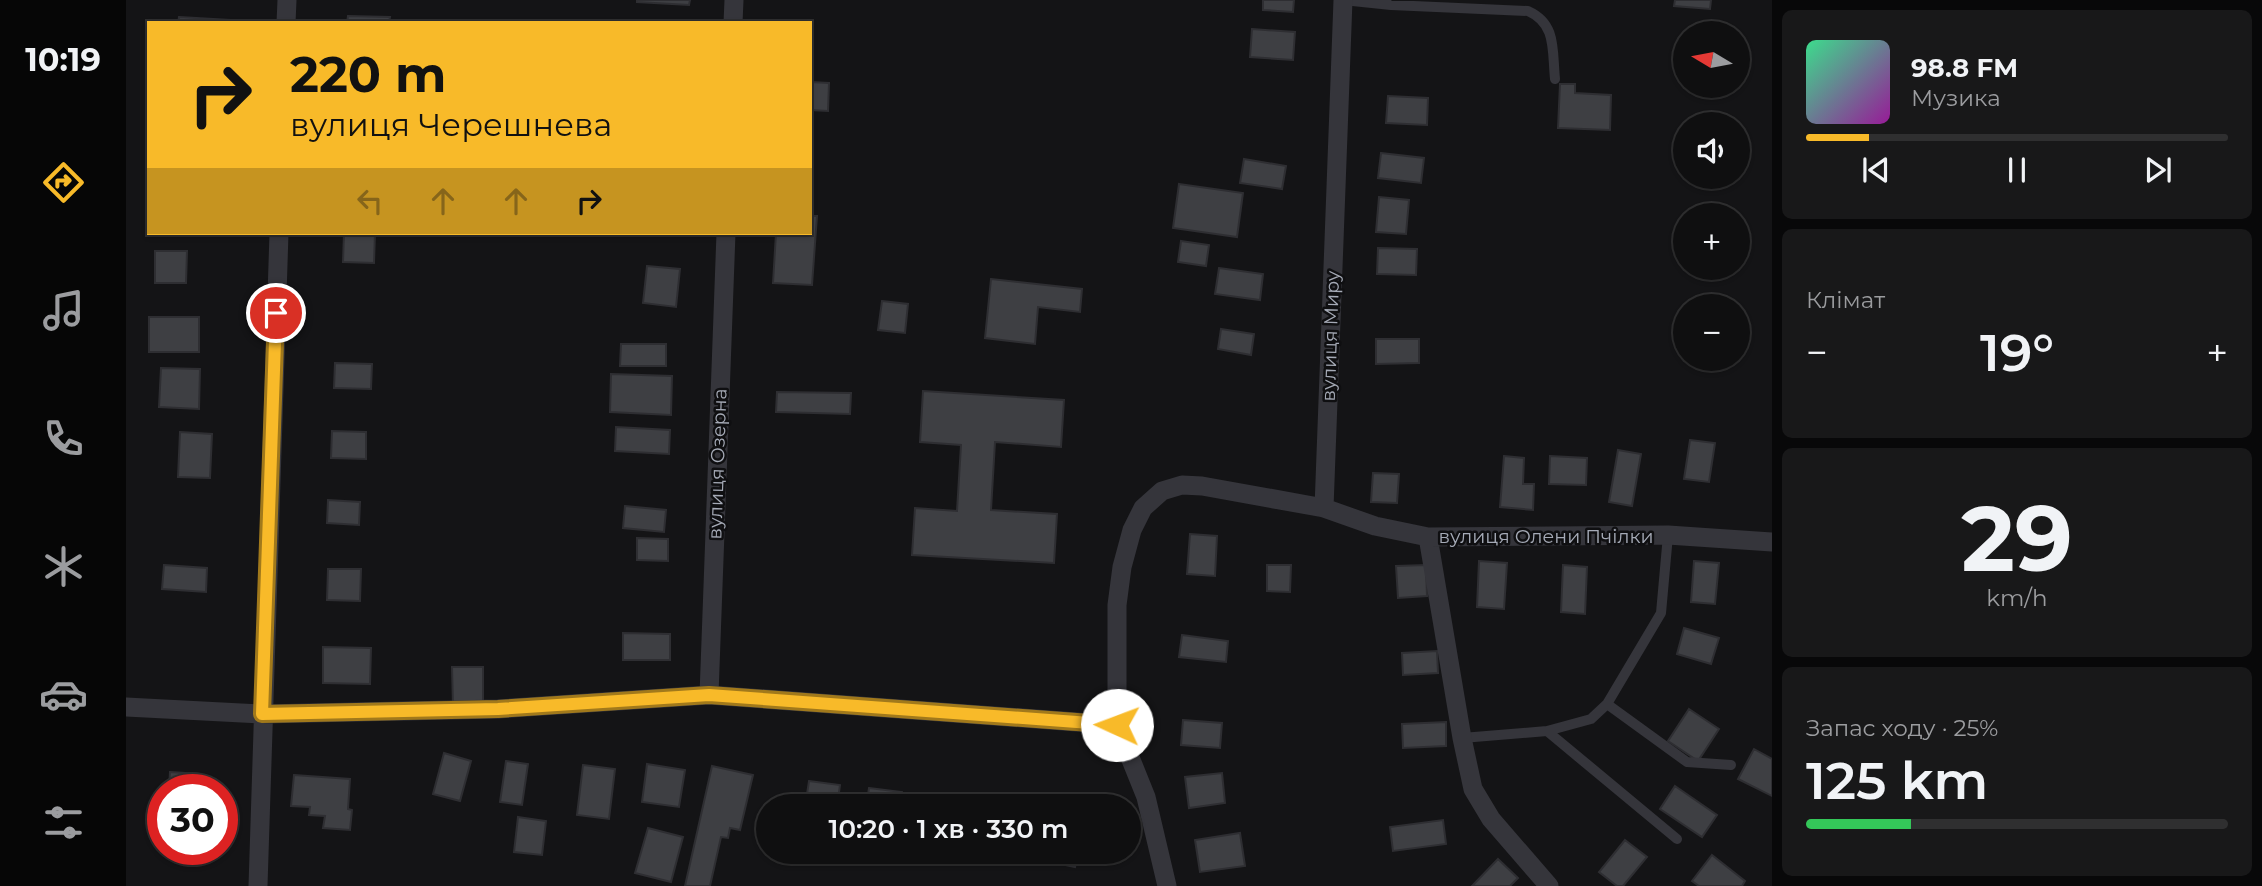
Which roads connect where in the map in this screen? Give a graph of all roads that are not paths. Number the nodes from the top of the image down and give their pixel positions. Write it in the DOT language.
graph roads {
  1 [pos="287,0"];
  2 [pos="734,0"];
  3 [pos="1343,0"];
  4 [pos="286,21"];
  5 [pos="733,21"];
  6 [pos="1555,79"];
  7 [pos="279,235"];
  8 [pos="726,235"];
  9 [pos="1324,508"];
  10 [pos="1668,535"];
  11 [pos="1428,537"];
  12 [pos="1772,542"];
  13 [pos="709,695"];
  14 [pos="1607,704"];
  15 [pos="126,707"];
  16 [pos="262,714"];
  17 [pos="1117,725"];
  18 [pos="1548,731"];
  19 [pos="1462,738"];
  20 [pos="1731,765"];
  21 [pos="1676,839"];
  22 [pos="258,886"];
  23 [pos="1167,886"];
  24 [pos="1549,886"];
  1 -- 4 [label="street"];
  2 -- 5 [label="street"];
  3 -- 6 [label="lane"];
  3 -- 9 [label="street, вулиця Миру"];
  7 -- 16 [label="street"];
  8 -- 13 [label="street, вулиця Озерна"];
  9 -- 11 [label="street, вулиця Олени Пчілки"];
  9 -- 17 [label="street"];
  10 -- 11 [label="street, вулиця Олени Пчілки"];
  10 -- 12 [label="street, вулиця Олени Пчілки"];
  10 -- 14 [label="lane"];
  11 -- 19 [label="street"];
  13 -- 16 [label="street"];
  13 -- 17 [label="street"];
  14 -- 18 [label="lane"];
  14 -- 20 [label="lane"];
  15 -- 16 [label="street"];
  16 -- 22 [label="street"];
  17 -- 23 [label="street"];
  18 -- 19 [label="lane"];
  18 -- 21 [label="lane"];
  19 -- 24 [label="street"];
}
